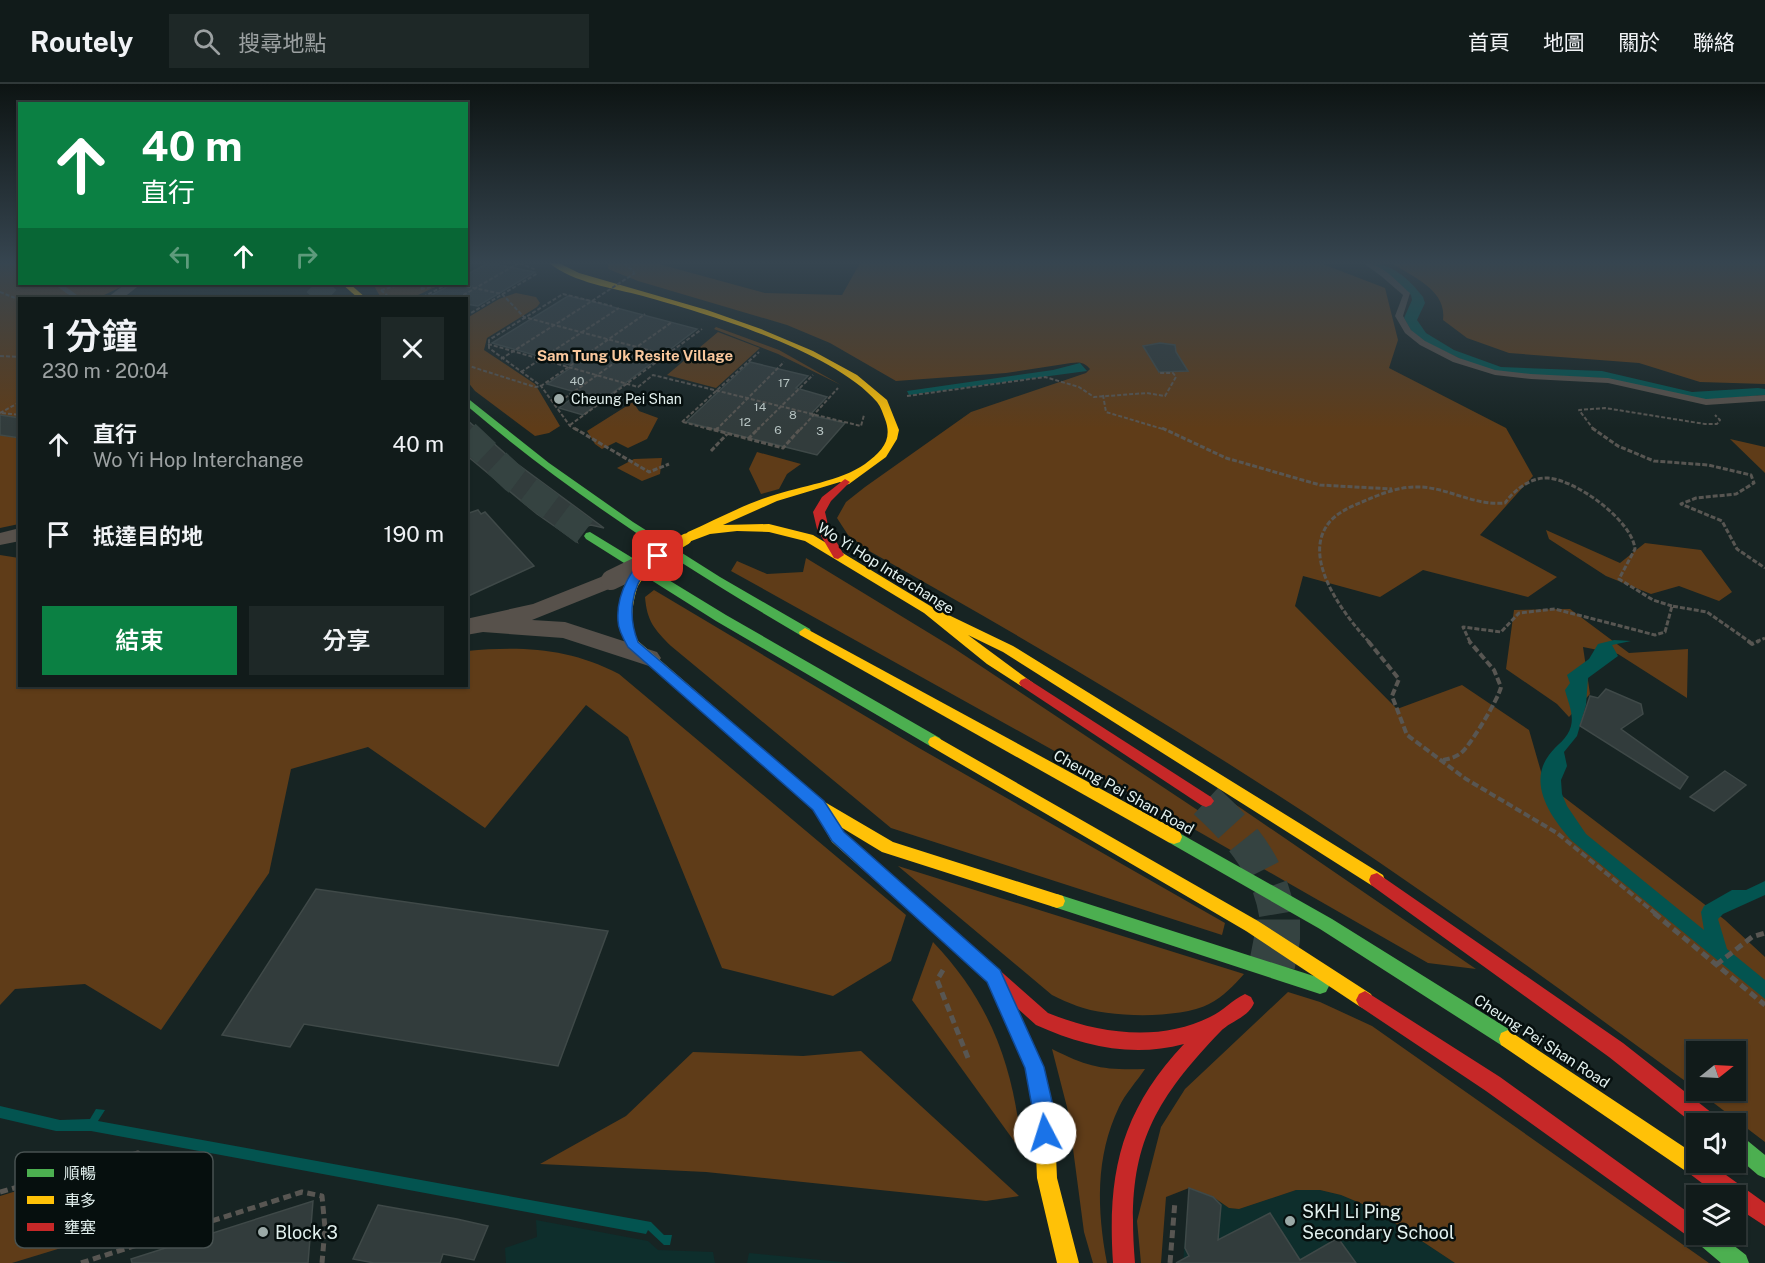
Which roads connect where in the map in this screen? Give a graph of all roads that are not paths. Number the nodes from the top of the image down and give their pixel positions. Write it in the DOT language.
graph roads {
  1 [pos="718,318"];
  2 [pos="1400,318"];
  3 [pos="1765,398"];
  4 [pos="468,402"];
  5 [pos="859,472"];
  6 [pos="18,534"];
  7 [pos="590,536"];
  8 [pos="689,537"];
  9 [pos="0,539"];
  10 [pos="838,555"];
  11 [pos="646,563"];
  12 [pos="621,582"];
  13 [pos="928,610"];
  14 [pos="476,626"];
  15 [pos="649,658"];
  16 [pos="1206,801"];
  17 [pos="818,805"];
  18 [pos="993,976"];
  19 [pos="1245,1003"];
  20 [pos="1216,1024"];
  21 [pos="1405,1027"];
  22 [pos="1696,1113"];
  23 [pos="1746,1152"];
  24 [pos="1765,1168"];
  25 [pos="1765,1216"];
  26 [pos="1686,1223"];
  27 [pos="1716,1245"];
  28 [pos="1068,1263"];
  29 [pos="1124,1263"];
  30 [pos="1738,1263"];
  1 -- 5 [label="main road"];
  2 -- 3 [label="lane"];
  4 -- 25 [label="main road, Cheung Pei Shan Road"];
  5 -- 8 [label="main road"];
  5 -- 10 [label="main road"];
  6 -- 9 [label="street"];
  7 -- 21 [label="main road"];
  8 -- 10 [label="main road, Wo Yi Hop Interchange"];
  8 -- 11 [label="main road, Wo Yi Hop Interchange, bridge"];
  10 -- 13 [label="main road, Wo Yi Hop Interchange"];
  11 -- 12 [label="street, bridge"];
  12 -- 14 [label="street"];
  12 -- 15 [label="main road"];
  13 -- 16 [label="main road, Wo Yi Hop Interchange"];
  13 -- 22 [label="main road"];
  14 -- 15 [label="street"];
  15 -- 17 [label="main road"];
  17 -- 18 [label="main road"];
  17 -- 21 [label="main road"];
  18 -- 20 [label="main road"];
  18 -- 28 [label="main road"];
  19 -- 20 [label="main road"];
  20 -- 29 [label="main road"];
  21 -- 26 [label="main road"];
  23 -- 24 [label="main road"];
  27 -- 30 [label="main road"];
}
